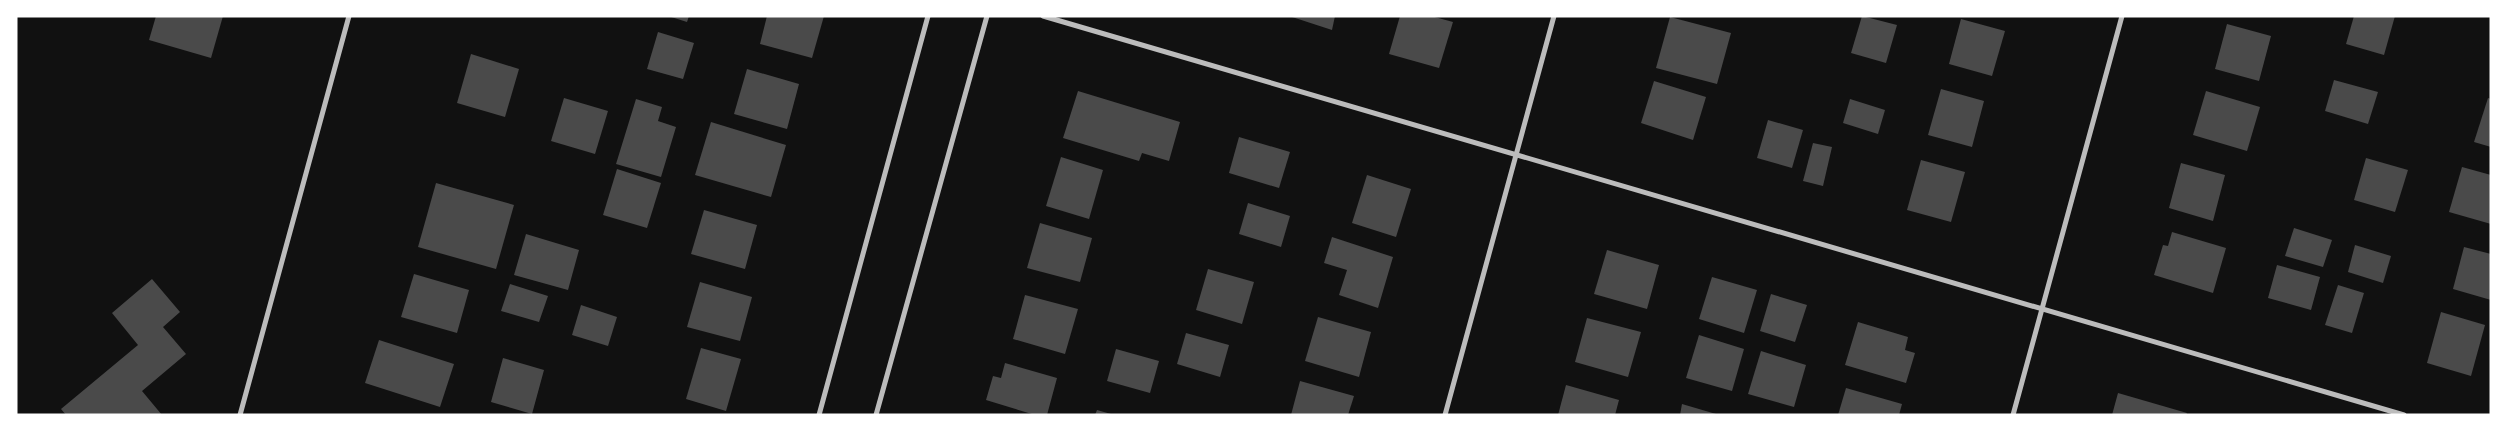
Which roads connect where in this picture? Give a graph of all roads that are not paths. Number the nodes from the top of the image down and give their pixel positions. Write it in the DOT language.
graph roads {
  1 [pos="349,16"];
  2 [pos="928,16"];
  3 [pos="987,16"];
  4 [pos="1044,16"];
  5 [pos="1554,16"];
  6 [pos="2122,16"];
  7 [pos="1516,154"];
  8 [pos="2042,309"];
  9 [pos="240,415"];
  10 [pos="819,415"];
  11 [pos="876,415"];
  12 [pos="1445,415"];
  13 [pos="2013,415"];
  14 [pos="2404,415"];
  1 -- 9 [label="street"];
  2 -- 10 [label="street"];
  3 -- 11 [label="street"];
  4 -- 7 [label="street"];
  5 -- 7 [label="street"];
  6 -- 8 [label="street"];
  7 -- 8 [label="street"];
  7 -- 12 [label="street"];
  8 -- 13 [label="street"];
  8 -- 14 [label="street"];
}
